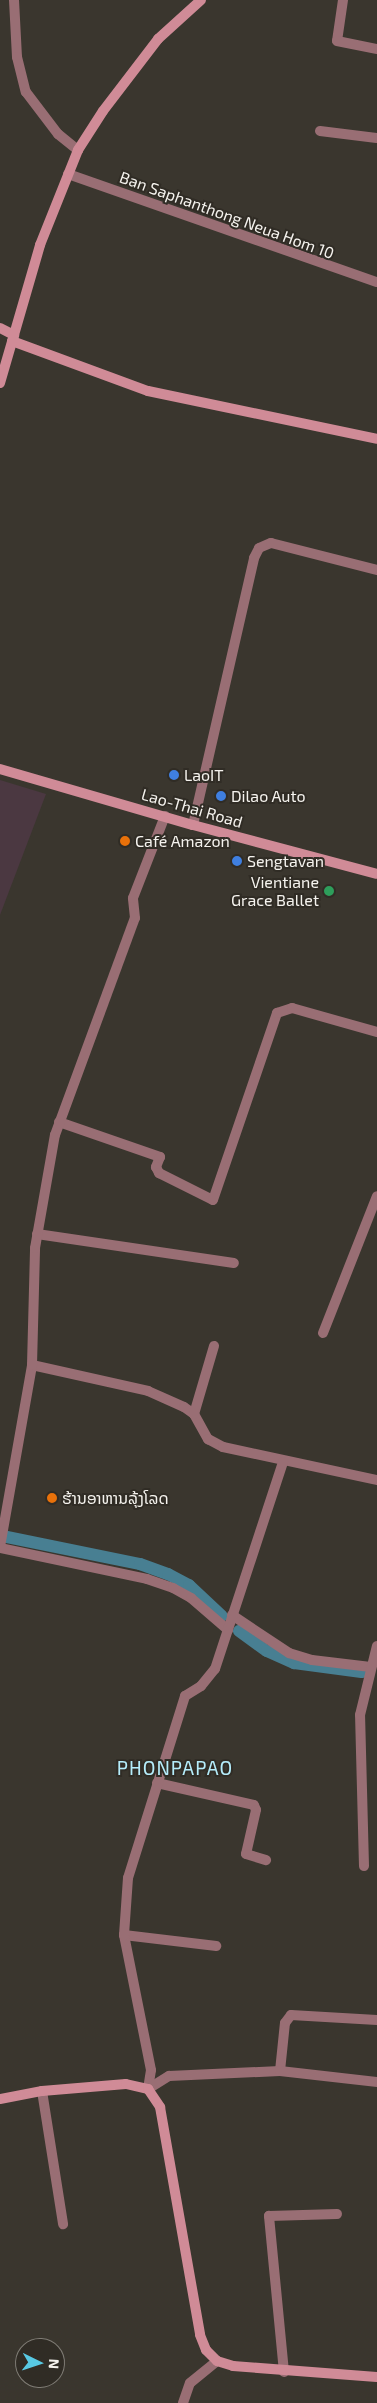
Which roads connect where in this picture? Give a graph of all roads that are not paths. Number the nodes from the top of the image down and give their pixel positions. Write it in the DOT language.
graph roads {
  1 [pos="14,0"];
  2 [pos="201,0"];
  3 [pos="344,0"];
  4 [pos="377,49"];
  5 [pos="320,131"];
  6 [pos="377,138"];
  7 [pos="78,150"];
  8 [pos="68,174"];
  9 [pos="377,282"];
  10 [pos="0,328"];
  11 [pos="13,338"];
  12 [pos="0,383"];
  13 [pos="377,439"];
  14 [pos="377,570"];
  15 [pos="0,769"];
  16 [pos="165,816"];
  17 [pos="193,825"];
  18 [pos="377,874"];
  19 [pos="377,1032"];
  20 [pos="59,1122"];
  21 [pos="377,1196"];
  22 [pos="37,1234"];
  23 [pos="234,1263"];
  24 [pos="323,1333"];
  25 [pos="214,1346"];
  26 [pos="32,1365"];
  27 [pos="194,1414"];
  28 [pos="283,1462"];
  29 [pos="377,1480"];
  30 [pos="1,1534"];
  31 [pos="0,1548"];
  32 [pos="232,1615"];
  33 [pos="228,1630"];
  34 [pos="377,1646"];
  35 [pos="370,1667"];
  36 [pos="157,1783"];
  37 [pos="266,1860"];
  38 [pos="364,1866"];
  39 [pos="124,1935"];
  40 [pos="216,1946"];
  41 [pos="377,2020"];
  42 [pos="280,2071"];
  43 [pos="377,2082"];
  44 [pos="148,2089"];
  45 [pos="42,2091"];
  46 [pos="0,2099"];
  47 [pos="337,2214"];
  48 [pos="63,2224"];
  49 [pos="217,2361"];
  50 [pos="284,2372"];
  51 [pos="377,2377"];
  52 [pos="183,2403"];
  1 -- 7 [label="street"];
  2 -- 7 [label="street"];
  3 -- 4 [label="street"];
  5 -- 6 [label="street"];
  7 -- 8 [label="street"];
  8 -- 9 [label="street, Ban Saphanthong Neua Hom 10"];
  8 -- 11 [label="street"];
  10 -- 11 [label="street"];
  11 -- 12 [label="street"];
  11 -- 13 [label="street"];
  14 -- 17 [label="street"];
  15 -- 16 [label="street, Lao-Thai Road"];
  16 -- 17 [label="street, Lao-Thai Road"];
  16 -- 20 [label="street"];
  17 -- 18 [label="street, Lao-Thai Road"];
  19 -- 20 [label="street"];
  20 -- 22 [label="street"];
  21 -- 24 [label="street"];
  22 -- 23 [label="street"];
  22 -- 26 [label="street"];
  25 -- 27 [label="street"];
  26 -- 27 [label="street"];
  26 -- 30 [label="street"];
  27 -- 28 [label="street"];
  28 -- 29 [label="street"];
  28 -- 32 [label="street"];
  30 -- 31 [label="street"];
  31 -- 33 [label="street"];
  32 -- 33 [label="street"];
  32 -- 35 [label="street"];
  33 -- 36 [label="street"];
  34 -- 35 [label="street"];
  35 -- 38 [label="street"];
  36 -- 37 [label="street"];
  36 -- 39 [label="street"];
  39 -- 40 [label="street"];
  39 -- 44 [label="street"];
  41 -- 42 [label="street"];
  42 -- 43 [label="street"];
  42 -- 44 [label="street"];
  44 -- 45 [label="street"];
  44 -- 49 [label="street"];
  45 -- 46 [label="street"];
  45 -- 48 [label="street"];
  47 -- 50 [label="street"];
  49 -- 50 [label="street"];
  49 -- 52 [label="street"];
  50 -- 51 [label="street"];
}
